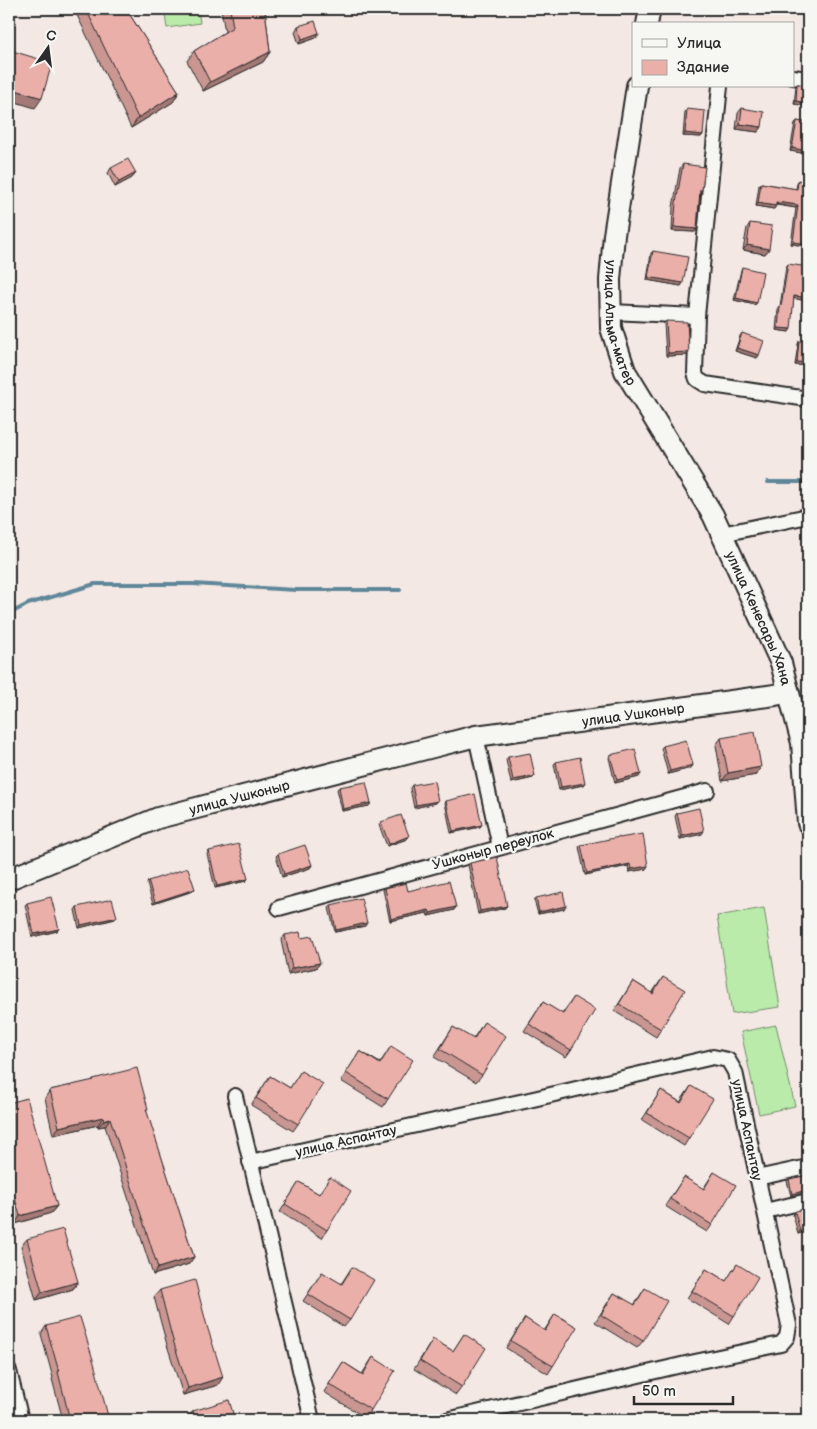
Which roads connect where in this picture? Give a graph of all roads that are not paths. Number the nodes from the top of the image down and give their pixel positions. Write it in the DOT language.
graph roads {
  1 [pos="650,9"];
  2 [pos="647,22"];
  3 [pos="794,77"];
  4 [pos="808,79"];
  5 [pos="636,88"];
  6 [pos="720,88"];
  7 [pos="611,312"];
  8 [pos="697,316"];
  9 [pos="808,399"];
  10 [pos="808,516"];
  11 [pos="722,534"];
  12 [pos="788,692"];
  13 [pos="476,736"];
  14 [pos="707,791"];
  15 [pos="808,823"];
  16 [pos="500,847"];
  17 [pos="9,879"];
  18 [pos="279,908"];
  19 [pos="235,1096"];
  20 [pos="250,1162"];
  21 [pos="808,1167"];
  22 [pos="758,1178"];
  23 [pos="808,1201"];
  24 [pos="765,1211"];
  25 [pos="9,1371"];
  26 [pos="21,1420"];
  27 [pos="312,1420"];
  28 [pos="447,1420"];
  1 -- 2 [label="street"];
  3 -- 4 [label="street"];
  5 -- 7 [label="street, улица Альма-матер"];
  6 -- 8 [label="street"];
  7 -- 8 [label="street"];
  7 -- 11 [label="street, улица Альма-матер"];
  8 -- 9 [label="street"];
  10 -- 11 [label="street"];
  11 -- 12 [label="street, улица Кенесары Хана"];
  12 -- 13 [label="street, улица Ушконыр"];
  12 -- 15 [label="street, улица Кенесары Хана"];
  13 -- 16 [label="street"];
  13 -- 17 [label="street, улица Ушконыр"];
  14 -- 16 [label="street, Ушконыр переулок"];
  16 -- 18 [label="street, Ушконыр переулок"];
  19 -- 20 [label="street"];
  20 -- 22 [label="street, улица Аспантау"];
  20 -- 27 [label="street"];
  21 -- 22 [label="street"];
  22 -- 24 [label="street, улица Аспантау"];
  23 -- 24 [label="street"];
  24 -- 28 [label="street, улица Аспантау"];
  25 -- 26 [label="street"];
}
